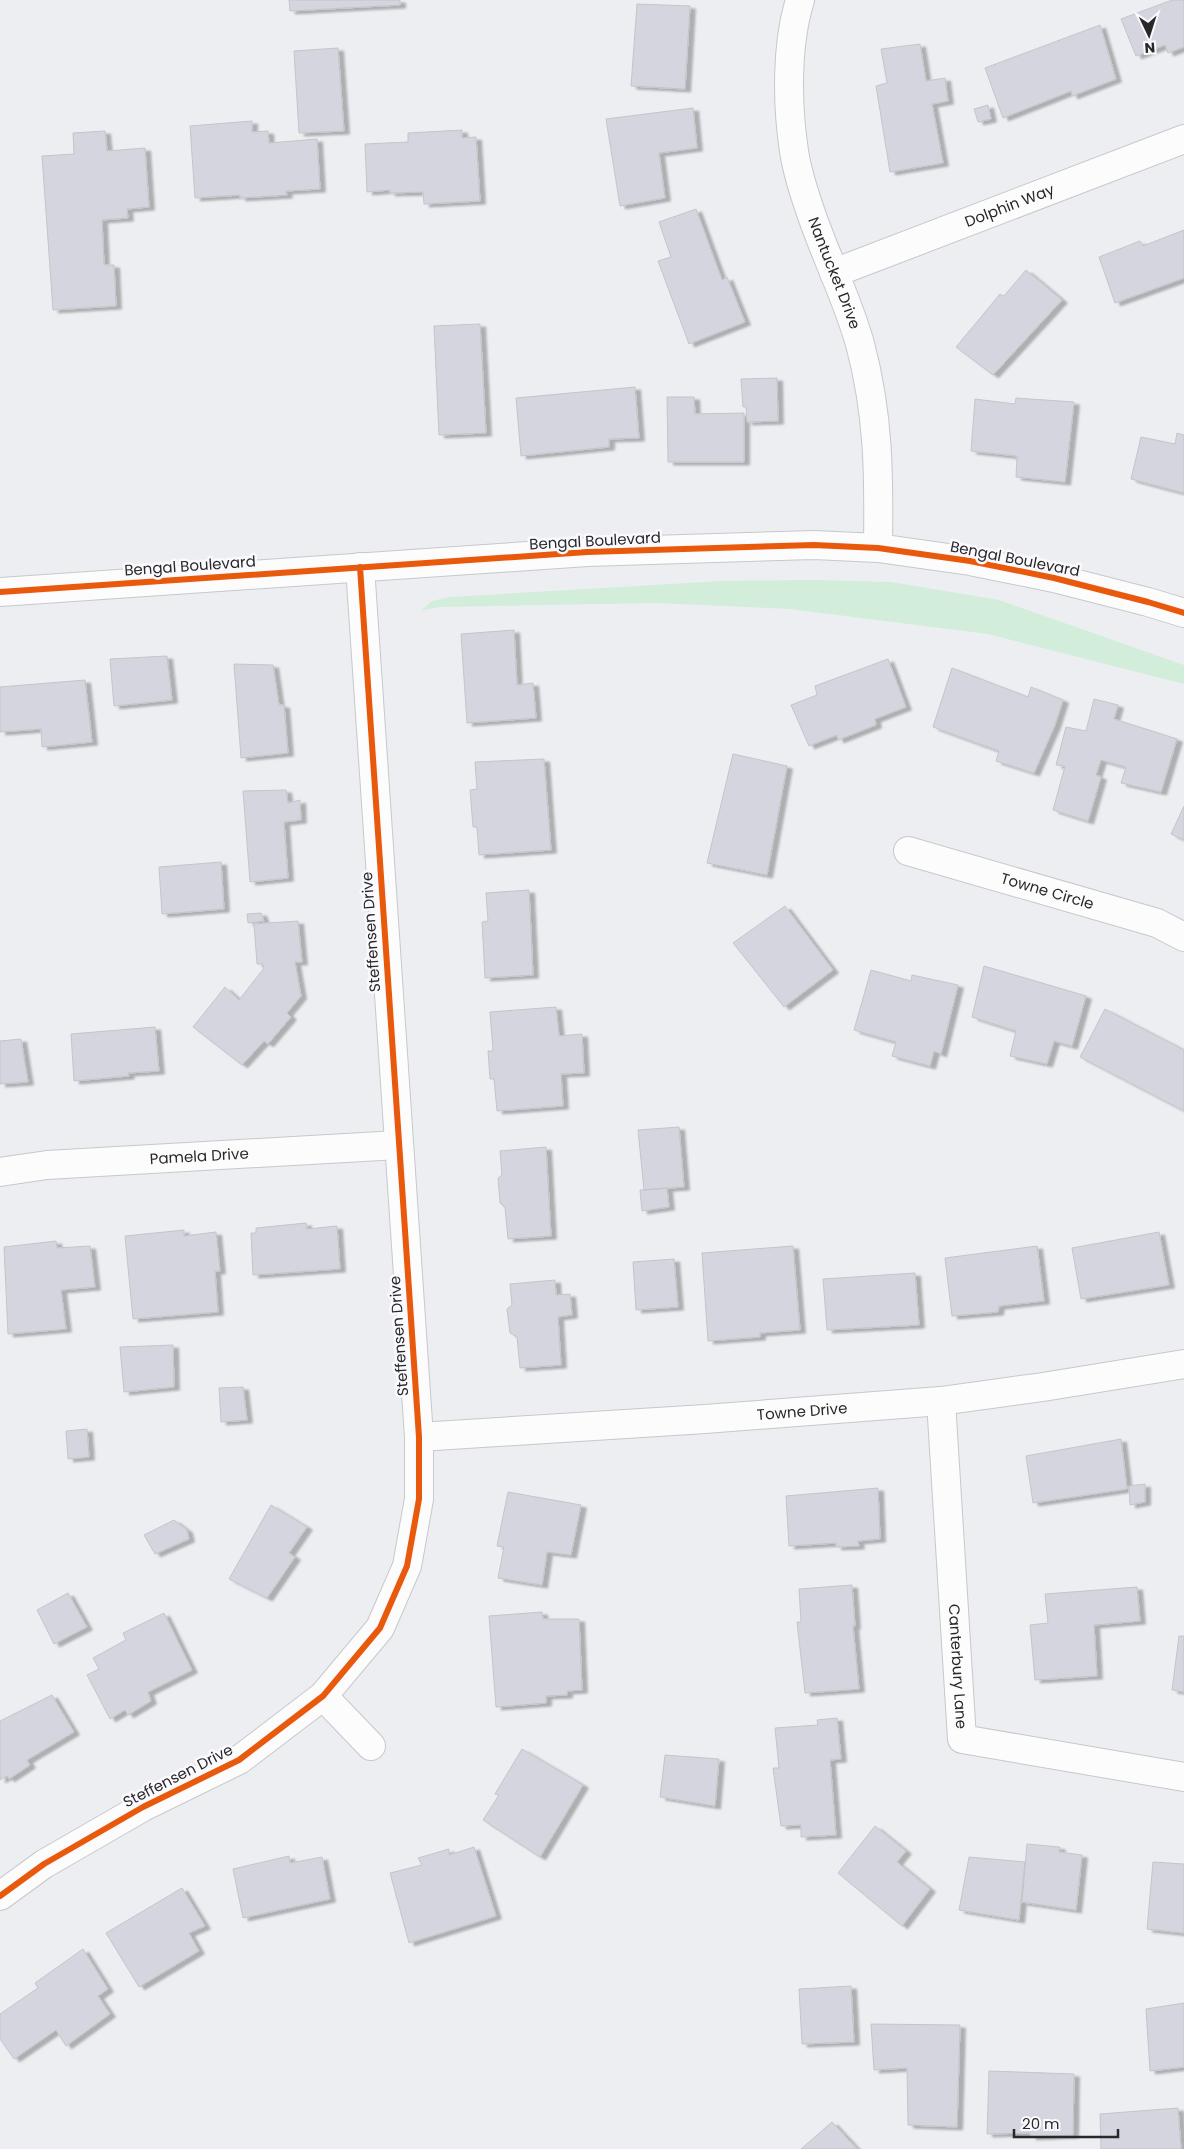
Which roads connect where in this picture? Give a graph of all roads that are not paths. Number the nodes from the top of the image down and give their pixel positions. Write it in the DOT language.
graph roads {
  1 [pos="800,0"];
  2 [pos="1184,139"];
  3 [pos="834,273"];
  4 [pos="878,548"];
  5 [pos="360,567"];
  6 [pos="0,592"];
  7 [pos="1184,613"];
  8 [pos="908,850"];
  9 [pos="1184,937"];
  10 [pos="398,1144"];
  11 [pos="0,1172"];
  12 [pos="1184,1364"];
  13 [pos="940,1401"];
  14 [pos="419,1437"];
  15 [pos="323,1696"];
  16 [pos="370,1746"];
  17 [pos="1184,1777"];
  18 [pos="0,1896"];
  1 -- 3 [label="street, Nantucket Drive"];
  2 -- 3 [label="street, Dolphin Way"];
  3 -- 4 [label="street, Nantucket Drive"];
  4 -- 5 [label="street, Bengal Boulevard"];
  4 -- 7 [label="street, Bengal Boulevard"];
  5 -- 6 [label="street, Bengal Boulevard"];
  5 -- 10 [label="street, Steffensen Drive"];
  8 -- 9 [label="street, Towne Circle"];
  10 -- 11 [label="street, Pamela Drive"];
  10 -- 14 [label="street, Steffensen Drive"];
  12 -- 13 [label="street, Towne Drive"];
  13 -- 14 [label="street, Towne Drive"];
  13 -- 17 [label="street, Canterbury Lane"];
  14 -- 15 [label="street, Steffensen Drive"];
  15 -- 16 [label="street"];
  15 -- 18 [label="street, Steffensen Drive"];
}
